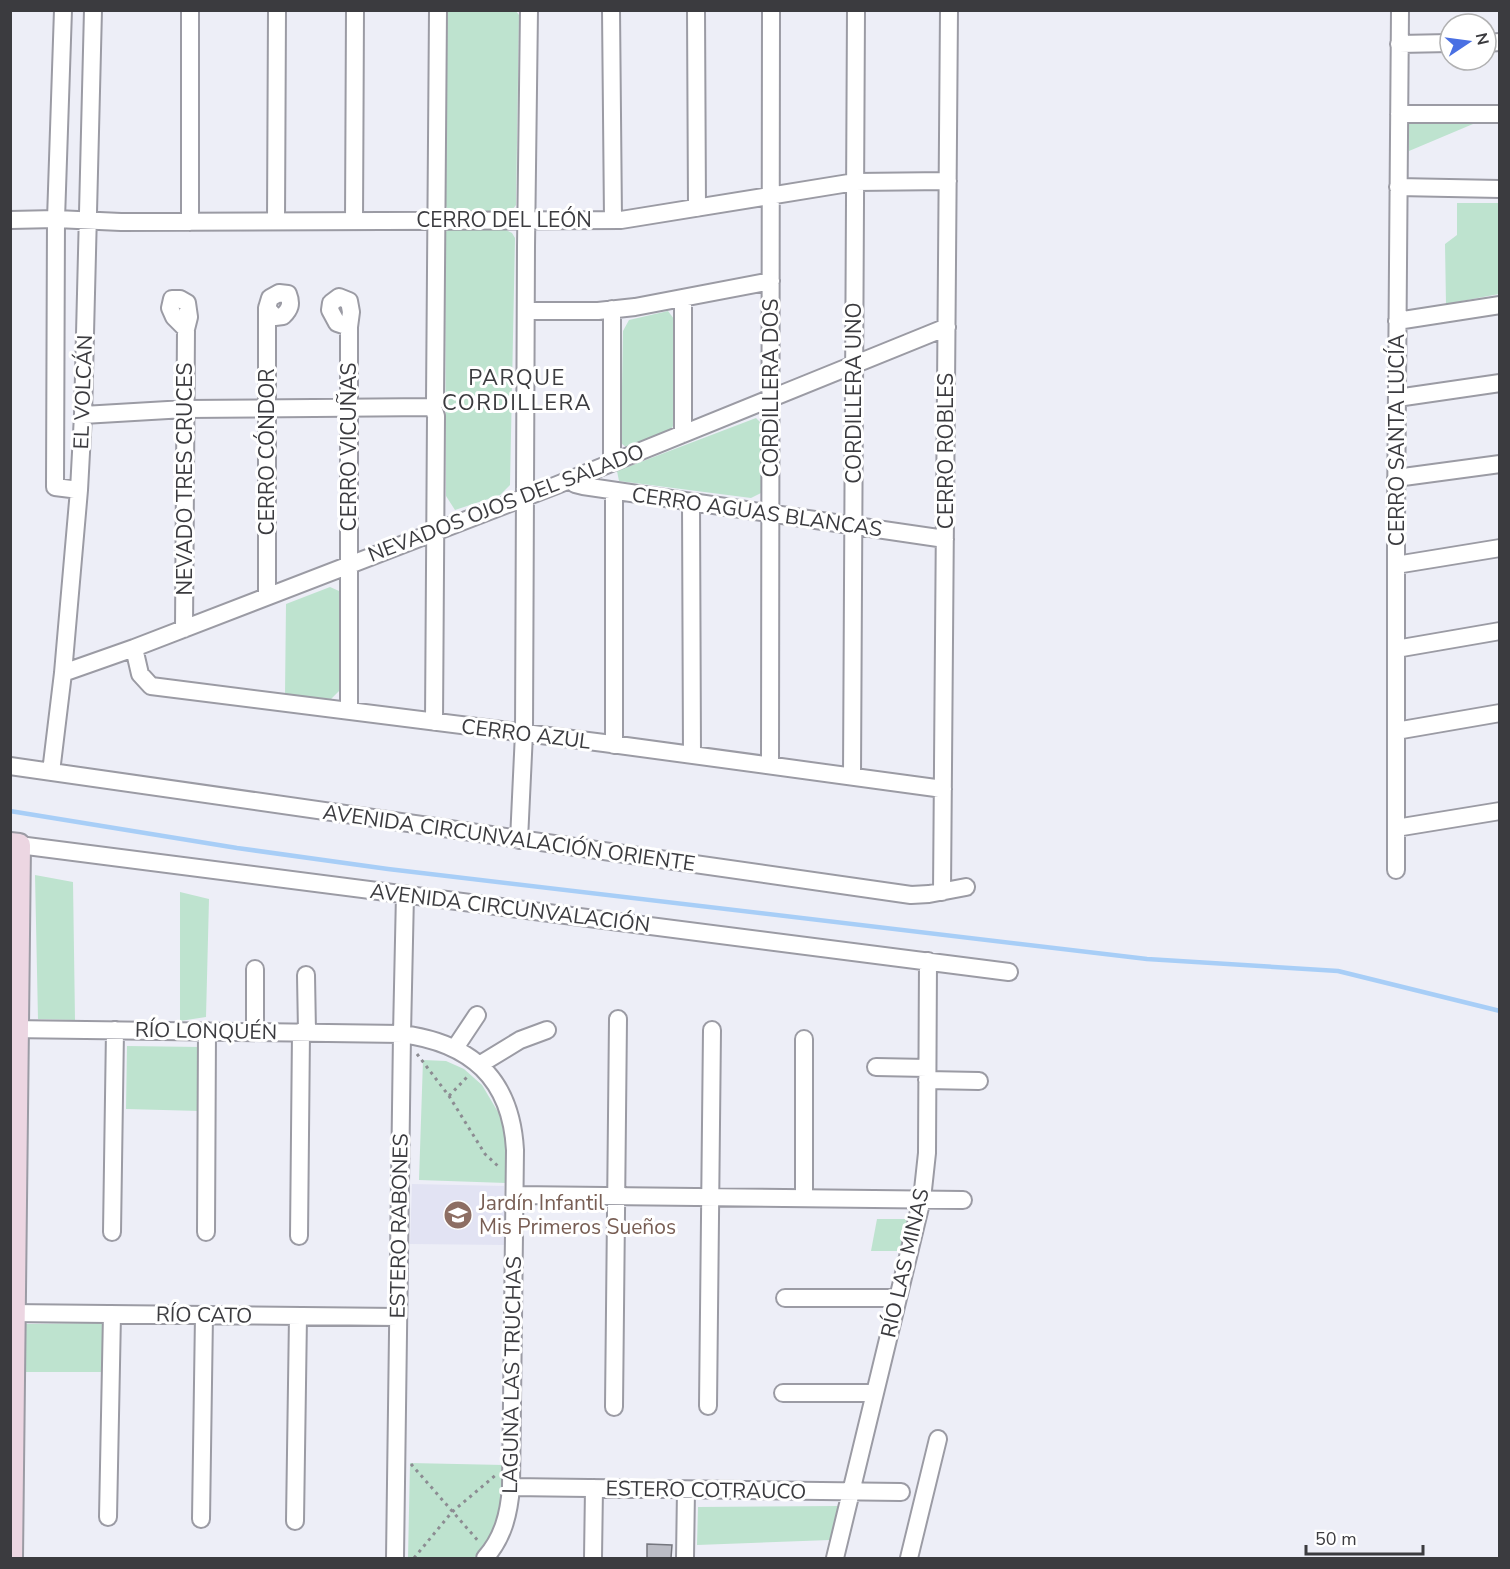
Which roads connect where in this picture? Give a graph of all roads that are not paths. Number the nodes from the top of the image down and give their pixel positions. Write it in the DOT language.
graph roads {
  1 [pos="63,10"];
  2 [pos="93,10"];
  3 [pos="190,10"];
  4 [pos="277,10"];
  5 [pos="355,10"];
  6 [pos="438,10"];
  7 [pos="528,10"];
  8 [pos="611,10"];
  9 [pos="696,10"];
  10 [pos="771,10"];
  11 [pos="856,10"];
  12 [pos="949,10"];
  13 [pos="1400,10"];
  14 [pos="1438,43"];
  15 [pos="1400,44"];
  16 [pos="1399,114"];
  17 [pos="1500,114"];
  18 [pos="948,181"];
  19 [pos="855,182"];
  20 [pos="1398,187"];
  21 [pos="1500,189"];
  22 [pos="771,196"];
  23 [pos="697,208"];
  24 [pos="56,219"];
  25 [pos="10,220"];
  26 [pos="437,220"];
  27 [pos="526,220"];
  28 [pos="613,220"];
  29 [pos="88,221"];
  30 [pos="276,221"];
  31 [pos="354,221"];
  32 [pos="190,222"];
  33 [pos="771,281"];
  34 [pos="683,298"];
  35 [pos="1500,305"];
  36 [pos="267,308"];
  37 [pos="612,309"];
  38 [pos="526,312"];
  39 [pos="1397,321"];
  40 [pos="349,327"];
  41 [pos="947,327"];
  42 [pos="186,329"];
  43 [pos="854,364"];
  44 [pos="1500,382"];
  45 [pos="771,398"];
  46 [pos="1397,398"];
  47 [pos="349,407"];
  48 [pos="267,408"];
  49 [pos="434,408"];
  50 [pos="185,409"];
  51 [pos="83,415"];
  52 [pos="683,434"];
  53 [pos="612,462"];
  54 [pos="1500,464"];
  55 [pos="1396,478"];
  56 [pos="571,479"];
  57 [pos="80,490"];
  58 [pos="614,490"];
  59 [pos="525,497"];
  60 [pos="691,502"];
  61 [pos="770,514"];
  62 [pos="853,526"];
  63 [pos="435,531"];
  64 [pos="945,539"];
  65 [pos="1500,548"];
  66 [pos="350,565"];
  67 [pos="1396,565"];
  68 [pos="267,596"];
  69 [pos="184,628"];
  70 [pos="1500,631"];
  71 [pos="134,648"];
  72 [pos="1396,649"];
  73 [pos="63,673"];
  74 [pos="349,711"];
  75 [pos="1500,713"];
  76 [pos="434,722"];
  77 [pos="1396,731"];
  78 [pos="524,733"];
  79 [pos="614,745"];
  80 [pos="692,755"];
  81 [pos="770,765"];
  82 [pos="10,766"];
  83 [pos="51,772"];
  84 [pos="852,776"];
  85 [pos="944,789"];
  86 [pos="1500,811"];
  87 [pos="1396,828"];
  88 [pos="519,840"];
  89 [pos="15,845"];
  90 [pos="1396,870"];
  91 [pos="966,887"];
  92 [pos="942,892"];
  93 [pos="405,894"];
  94 [pos="928,961"];
  95 [pos="255,969"];
  96 [pos="1009,972"];
  97 [pos="306,975"];
  98 [pos="477,1014"];
  99 [pos="618,1019"];
  100 [pos="14,1029"];
  101 [pos="116,1030"];
  102 [pos="547,1030"];
  103 [pos="712,1030"];
  104 [pos="207,1031"];
  105 [pos="255,1032"];
  106 [pos="304,1032"];
  107 [pos="402,1034"];
  108 [pos="804,1039"];
  109 [pos="455,1048"];
  110 [pos="479,1065"];
  111 [pos="876,1068"];
  112 [pos="927,1074"];
  113 [pos="979,1081"];
  114 [pos="515,1188"];
  115 [pos="616,1196"];
  116 [pos="710,1197"];
  117 [pos="804,1198"];
  118 [pos="921,1199"];
  119 [pos="963,1200"];
  120 [pos="112,1232"];
  121 [pos="206,1232"];
  122 [pos="299,1236"];
  123 [pos="785,1298"];
  124 [pos="898,1298"];
  125 [pos="12,1312"];
  126 [pos="112,1314"];
  127 [pos="204,1315"];
  128 [pos="298,1316"];
  129 [pos="398,1317"];
  130 [pos="783,1393"];
  131 [pos="875,1393"];
  132 [pos="708,1406"];
  133 [pos="614,1407"];
  134 [pos="938,1439"];
  135 [pos="511,1487"];
  136 [pos="594,1488"];
  137 [pos="686,1490"];
  138 [pos="851,1492"];
  139 [pos="901,1492"];
  140 [pos="108,1516"];
  141 [pos="201,1519"];
  142 [pos="295,1521"];
  143 [pos="488,1557"];
  144 [pos="11,1558"];
  145 [pos="395,1558"];
  146 [pos="593,1558"];
  147 [pos="685,1558"];
  148 [pos="835,1558"];
  149 [pos="909,1558"];
  1 -- 24 [label="street, EL VOLCÁN"];
  2 -- 29 [label="street, EL VOLCÁN"];
  3 -- 32 [label="street"];
  4 -- 30 [label="street"];
  5 -- 31 [label="street"];
  6 -- 26 [label="street"];
  7 -- 27 [label="street"];
  8 -- 28 [label="street"];
  9 -- 23 [label="street"];
  10 -- 22 [label="street, CORDILLERA DOS"];
  11 -- 19 [label="street, CORDILLERA UNO"];
  12 -- 18 [label="street, CERRO ROBLES"];
  13 -- 15 [label="street, CERRO SANTA LUCÍA"];
  14 -- 15 [label="street"];
  15 -- 16 [label="street, CERRO SANTA LUCÍA"];
  16 -- 17 [label="street"];
  16 -- 20 [label="street, CERRO SANTA LUCÍA"];
  18 -- 19 [label="street, CERRO DEL LEÓN"];
  18 -- 41 [label="street, CERRO ROBLES"];
  19 -- 22 [label="street, CERRO DEL LEÓN"];
  19 -- 43 [label="street, CORDILLERA UNO"];
  20 -- 21 [label="street"];
  20 -- 39 [label="street, CERRO SANTA LUCÍA"];
  22 -- 23 [label="street, CERRO DEL LEÓN"];
  22 -- 33 [label="street, CORDILLERA DOS"];
  23 -- 28 [label="street, CERRO DEL LEÓN"];
  24 -- 25 [label="street, CERRO DEL LEÓN"];
  24 -- 29 [label="street, CERRO DEL LEÓN"];
  24 -- 57 [label="street, EL VOLCÁN"];
  26 -- 27 [label="street, CERRO DEL LEÓN"];
  26 -- 31 [label="street, CERRO DEL LEÓN"];
  26 -- 49 [label="street"];
  27 -- 28 [label="street, CERRO DEL LEÓN"];
  27 -- 38 [label="street"];
  29 -- 32 [label="street, CERRO DEL LEÓN"];
  29 -- 51 [label="street, EL VOLCÁN"];
  30 -- 31 [label="street, CERRO DEL LEÓN"];
  30 -- 32 [label="street, CERRO DEL LEÓN"];
  33 -- 34 [label="street"];
  33 -- 45 [label="street, CORDILLERA DOS"];
  34 -- 37 [label="street"];
  34 -- 52 [label="street"];
  35 -- 39 [label="street"];
  36 -- 48 [label="street, CERRO CÓNDOR"];
  37 -- 38 [label="street"];
  37 -- 53 [label="street"];
  38 -- 59 [label="street"];
  39 -- 46 [label="street, CERRO SANTA LUCÍA"];
  40 -- 47 [label="street, CERRO VICUÑAS"];
  41 -- 43 [label="street, NEVADOS OJOS DEL SALADO"];
  41 -- 64 [label="street, CERRO ROBLES"];
  42 -- 50 [label="street, NEVADO TRES CRUCES"];
  43 -- 45 [label="street, NEVADOS OJOS DEL SALADO"];
  43 -- 62 [label="street, CORDILLERA UNO"];
  44 -- 46 [label="street"];
  45 -- 52 [label="street, NEVADOS OJOS DEL SALADO"];
  45 -- 61 [label="street, CORDILLERA DOS"];
  46 -- 55 [label="street, CERRO SANTA LUCÍA"];
  47 -- 48 [label="street"];
  47 -- 49 [label="street"];
  47 -- 66 [label="street, CERRO VICUÑAS"];
  48 -- 50 [label="street"];
  48 -- 68 [label="street, CERRO CÓNDOR"];
  49 -- 63 [label="street"];
  50 -- 51 [label="street"];
  50 -- 69 [label="street, NEVADO TRES CRUCES"];
  51 -- 57 [label="street, EL VOLCÁN"];
  52 -- 53 [label="street, NEVADOS OJOS DEL SALADO"];
  53 -- 56 [label="street, NEVADOS OJOS DEL SALADO"];
  54 -- 55 [label="street"];
  55 -- 67 [label="street, CERRO SANTA LUCÍA"];
  56 -- 58 [label="street, CERRO AGUAS BLANCAS"];
  56 -- 59 [label="street, NEVADOS OJOS DEL SALADO"];
  57 -- 73 [label="street, EL VOLCÁN"];
  58 -- 60 [label="street, CERRO AGUAS BLANCAS"];
  58 -- 79 [label="street"];
  59 -- 63 [label="street, NEVADOS OJOS DEL SALADO"];
  59 -- 78 [label="street"];
  60 -- 61 [label="street, CERRO AGUAS BLANCAS"];
  60 -- 80 [label="street"];
  61 -- 62 [label="street, CERRO AGUAS BLANCAS"];
  61 -- 81 [label="street, CORDILLERA DOS"];
  62 -- 64 [label="street, CERRO AGUAS BLANCAS"];
  62 -- 84 [label="street, CORDILLERA UNO"];
  63 -- 66 [label="street, NEVADOS OJOS DEL SALADO"];
  63 -- 76 [label="street"];
  64 -- 85 [label="street, CERRO ROBLES"];
  65 -- 67 [label="street"];
  66 -- 68 [label="street, NEVADOS OJOS DEL SALADO"];
  66 -- 74 [label="street, CERRO VICUÑAS"];
  67 -- 72 [label="street, CERRO SANTA LUCÍA"];
  68 -- 69 [label="street, NEVADOS OJOS DEL SALADO"];
  69 -- 71 [label="street, NEVADOS OJOS DEL SALADO"];
  70 -- 72 [label="street"];
  71 -- 73 [label="street, NEVADOS OJOS DEL SALADO"];
  71 -- 74 [label="street, CERRO AZUL"];
  72 -- 77 [label="street, CERRO SANTA LUCÍA"];
  73 -- 83 [label="street, EL VOLCÁN"];
  74 -- 76 [label="street, CERRO AZUL"];
  75 -- 77 [label="street"];
  76 -- 78 [label="street, CERRO AZUL"];
  77 -- 87 [label="street, CERRO SANTA LUCÍA"];
  78 -- 79 [label="street, CERRO AZUL"];
  78 -- 88 [label="street"];
  79 -- 80 [label="street, CERRO AZUL"];
  80 -- 81 [label="street, CERRO AZUL"];
  81 -- 84 [label="street, CERRO AZUL"];
  82 -- 83 [label="street"];
  83 -- 88 [label="street, AVENIDA CIRCUNVALACIÓN ORIENTE"];
  84 -- 85 [label="street, CERRO AZUL"];
  85 -- 92 [label="street, CERRO ROBLES"];
  86 -- 87 [label="street"];
  87 -- 90 [label="street, CERRO SANTA LUCÍA"];
  88 -- 92 [label="street, AVENIDA CIRCUNVALACIÓN ORIENTE"];
  89 -- 93 [label="street, AVENIDA CIRCUNVALACIÓN"];
  89 -- 100 [label="street"];
  91 -- 92 [label="street, AVENIDA CIRCUNVALACIÓN ORIENTE"];
  93 -- 94 [label="street, AVENIDA CIRCUNVALACIÓN"];
  93 -- 107 [label="street, ESTERO RABONES"];
  94 -- 96 [label="street, AVENIDA CIRCUNVALACIÓN"];
  94 -- 112 [label="street, RÍO LAS MINAS"];
  95 -- 105 [label="street"];
  97 -- 106 [label="street"];
  98 -- 109 [label="street"];
  99 -- 115 [label="street"];
  100 -- 101 [label="street, RÍO LONQUÉN"];
  100 -- 125 [label="street"];
  101 -- 104 [label="street, RÍO LONQUÉN"];
  101 -- 120 [label="street"];
  102 -- 110 [label="street"];
  103 -- 116 [label="street"];
  104 -- 105 [label="street, RÍO LONQUÉN"];
  104 -- 121 [label="street"];
  105 -- 106 [label="street, RÍO LONQUÉN"];
  106 -- 107 [label="street, RÍO LONQUÉN"];
  106 -- 122 [label="street"];
  107 -- 109 [label="street, LAGUNA LAS TRUCHAS"];
  107 -- 129 [label="street, ESTERO RABONES"];
  108 -- 117 [label="street"];
  109 -- 110 [label="street, LAGUNA LAS TRUCHAS"];
  110 -- 114 [label="street, LAGUNA LAS TRUCHAS"];
  111 -- 112 [label="street"];
  112 -- 113 [label="street"];
  112 -- 118 [label="street, RÍO LAS MINAS"];
  114 -- 115 [label="street"];
  114 -- 135 [label="street, LAGUNA LAS TRUCHAS"];
  115 -- 116 [label="street"];
  115 -- 133 [label="street"];
  116 -- 117 [label="street"];
  116 -- 132 [label="street"];
  117 -- 118 [label="street"];
  118 -- 119 [label="street"];
  118 -- 124 [label="street, RÍO LAS MINAS"];
  123 -- 124 [label="street"];
  124 -- 131 [label="street, RÍO LAS MINAS"];
  125 -- 126 [label="street, RÍO CATO"];
  125 -- 144 [label="street"];
  126 -- 127 [label="street, RÍO CATO"];
  126 -- 140 [label="street"];
  127 -- 128 [label="street, RÍO CATO"];
  127 -- 141 [label="street"];
  128 -- 129 [label="street, RÍO CATO"];
  128 -- 142 [label="street"];
  129 -- 145 [label="street, ESTERO RABONES"];
  130 -- 131 [label="street"];
  131 -- 138 [label="street, RÍO LAS MINAS"];
  134 -- 149 [label="street"];
  135 -- 136 [label="street, ESTERO COTRAUCO"];
  135 -- 143 [label="street, LAGUNA LAS TRUCHAS"];
  136 -- 137 [label="street, ESTERO COTRAUCO"];
  136 -- 146 [label="street"];
  137 -- 138 [label="street, ESTERO COTRAUCO"];
  137 -- 147 [label="street"];
  138 -- 139 [label="street, ESTERO COTRAUCO"];
  138 -- 148 [label="street, RÍO LAS MINAS"];
}
